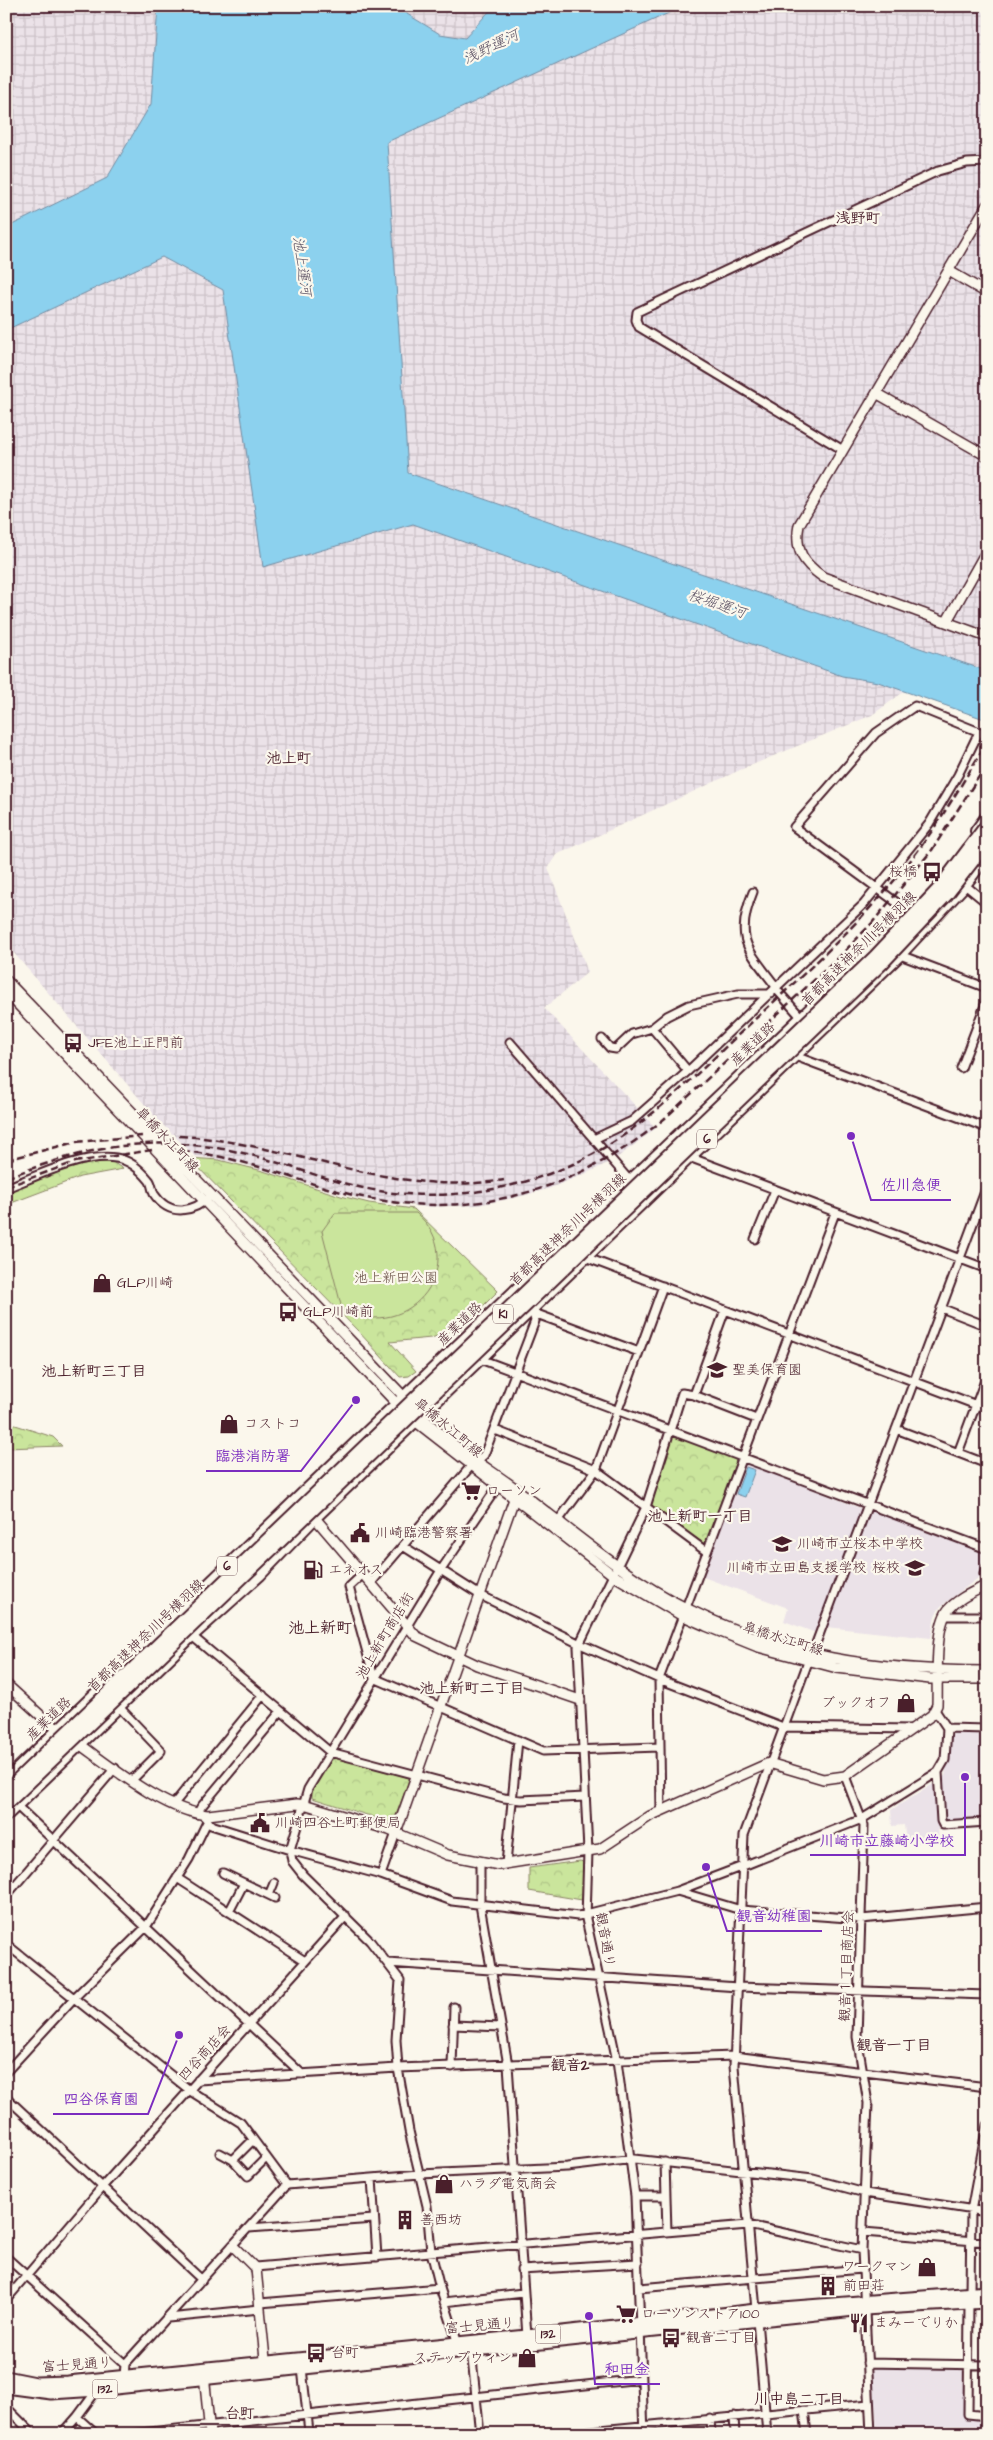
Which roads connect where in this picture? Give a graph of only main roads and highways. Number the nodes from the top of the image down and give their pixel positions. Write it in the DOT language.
graph roads {
  1 [pos="987,816"];
  2 [pos="987,826"];
  3 [pos="987,842"];
  4 [pos="987,856"];
  5 [pos="6,1780"];
  6 [pos="6,1791"];
  7 [pos="11,1805"];
  8 [pos="6,1816"];
  9 [pos="987,2292"];
  10 [pos="970,2298"];
  11 [pos="987,2302"];
  12 [pos="640,2328"];
  13 [pos="266,2367"];
  14 [pos="203,2374"];
  15 [pos="6,2377"];
  16 [pos="6,2387"];
  1 -- 5 [label="main road, 産業道路 / 6"];
  2 -- 6 [label="highway, 首都高速神奈川1号横羽線 / K1, bridge"];
  3 -- 7 [label="highway, 首都高速神奈川1号横羽線 / K1, bridge"];
  4 -- 7 [label="main road, 6"];
  7 -- 8 [label="main road, 6"];
  9 -- 10 [label="highway, 富士見通り / 132"];
  10 -- 11 [label="highway, 富士見通り / 132"];
  10 -- 12 [label="highway, 富士見通り / 132"];
  12 -- 13 [label="highway, 富士見通り / 132"];
  12 -- 13 [label="highway, 富士見通り / 132"];
  13 -- 14 [label="highway, 富士見通り / 132"];
  14 -- 15 [label="highway, 富士見通り / 132"];
  14 -- 16 [label="highway, 富士見通り / 132"];
}
